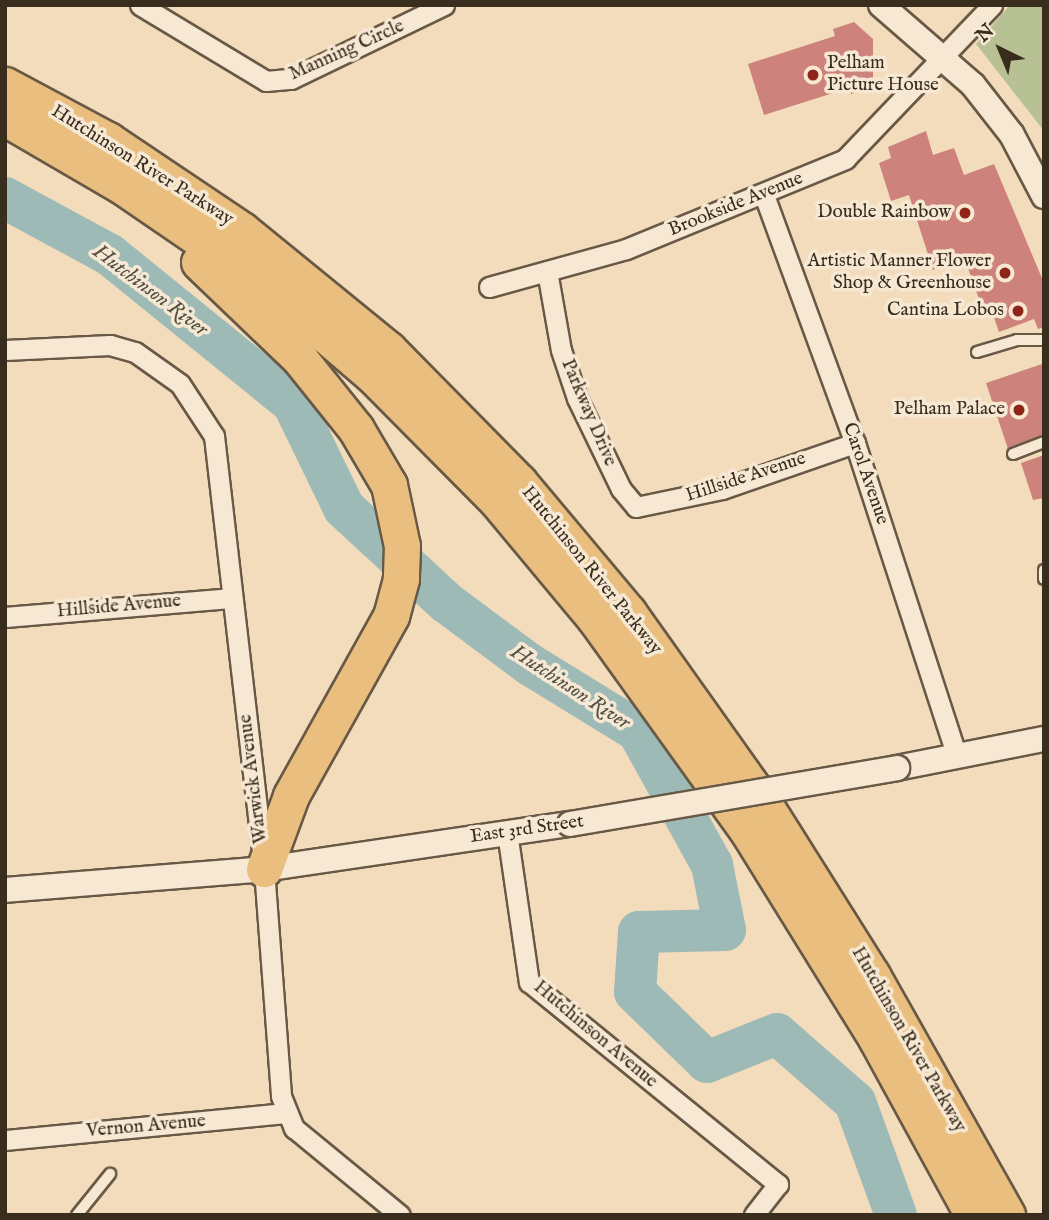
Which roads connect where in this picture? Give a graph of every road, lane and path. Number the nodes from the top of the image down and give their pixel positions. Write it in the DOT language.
graph roads {
  1 [pos="140,5"];
  2 [pos="444,5"];
  3 [pos="881,5"];
  4 [pos="992,5"];
  5 [pos="945,58"];
  6 [pos="5,85"];
  7 [pos="5,118"];
  8 [pos="122,186"];
  9 [pos="764,195"];
  10 [pos="1044,196"];
  11 [pos="547,271"];
  12 [pos="489,287"];
  13 [pos="1044,340"];
  14 [pos="5,350"];
  15 [pos="977,352"];
  16 [pos="1044,442"];
  17 [pos="855,443"];
  18 [pos="1013,454"];
  19 [pos="636,508"];
  20 [pos="1044,570"];
  21 [pos="1044,579"];
  22 [pos="232,597"];
  23 [pos="5,617"];
  24 [pos="1044,739"];
  25 [pos="957,757"];
  26 [pos="507,832"];
  27 [pos="264,869"];
  28 [pos="5,890"];
  29 [pos="287,1113"];
  30 [pos="5,1140"];
  31 [pos="110,1174"];
  32 [pos="77,1215"];
  33 [pos="400,1215"];
  34 [pos="754,1215"];
  35 [pos="973,1215"];
  36 [pos="1007,1215"];
  1 -- 2 [label="street, Manning Circle"];
  3 -- 5 [label="street"];
  4 -- 5 [label="street, Brookside Avenue"];
  5 -- 9 [label="street, Brookside Avenue"];
  5 -- 10 [label="street"];
  6 -- 36 [label="highway, Hutchinson River Parkway"];
  7 -- 8 [label="highway, Hutchinson River Parkway"];
  8 -- 27 [label="highway"];
  8 -- 35 [label="highway, Hutchinson River Parkway"];
  9 -- 11 [label="street, Brookside Avenue"];
  9 -- 17 [label="street, Carol Avenue"];
  11 -- 12 [label="street, Brookside Avenue"];
  11 -- 19 [label="street, Parkway Drive"];
  13 -- 15 [label="lane"];
  14 -- 22 [label="street, Warwick Avenue"];
  16 -- 18 [label="lane"];
  17 -- 19 [label="street, Hillside Avenue"];
  17 -- 25 [label="street, Carol Avenue"];
  20 -- 21 [label="lane"];
  22 -- 23 [label="street, Hillside Avenue"];
  22 -- 27 [label="street, Warwick Avenue"];
  24 -- 25 [label="street, East 3rd Street"];
  25 -- 26 [label="street, East 3rd Street, bridge"];
  26 -- 27 [label="street, East 3rd Street"];
  26 -- 34 [label="street, Hutchinson Avenue"];
  27 -- 28 [label="street, East 3rd Street"];
  27 -- 29 [label="street, Warwick Avenue"];
  29 -- 30 [label="street, Vernon Avenue"];
  29 -- 33 [label="street"];
  31 -- 32 [label="lane"];
}
